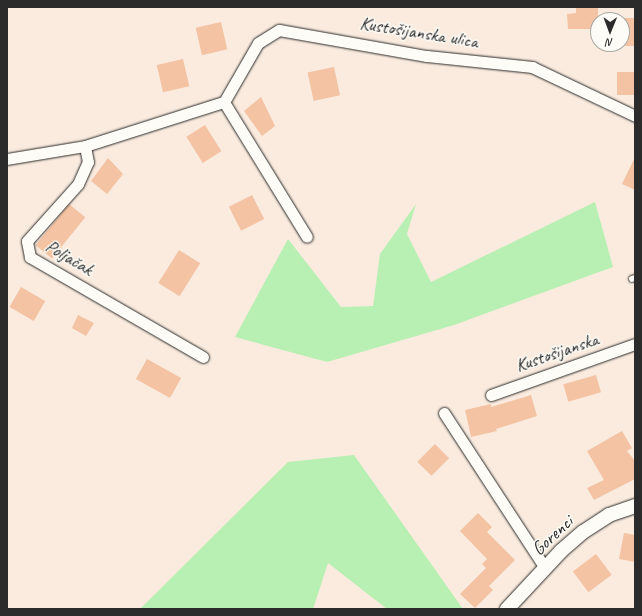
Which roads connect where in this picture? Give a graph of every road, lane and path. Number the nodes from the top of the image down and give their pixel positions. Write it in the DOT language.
graph roads {
  1 [pos="224,102"];
  2 [pos="635,116"];
  3 [pos="85,146"];
  4 [pos="7,159"];
  5 [pos="307,237"];
  6 [pos="635,344"];
  7 [pos="203,357"];
  8 [pos="491,395"];
  9 [pos="444,413"];
  10 [pos="635,506"];
  11 [pos="545,568"];
  12 [pos="507,609"];
  1 -- 2 [label="street, Kustošijanska ulica"];
  1 -- 3 [label="street"];
  1 -- 5 [label="street"];
  3 -- 4 [label="street"];
  3 -- 7 [label="street, Poljačak"];
  6 -- 8 [label="street, Kustošijanska"];
  9 -- 11 [label="street"];
  10 -- 11 [label="street, Gorenci"];
  11 -- 12 [label="street, Gorenci"];
}
